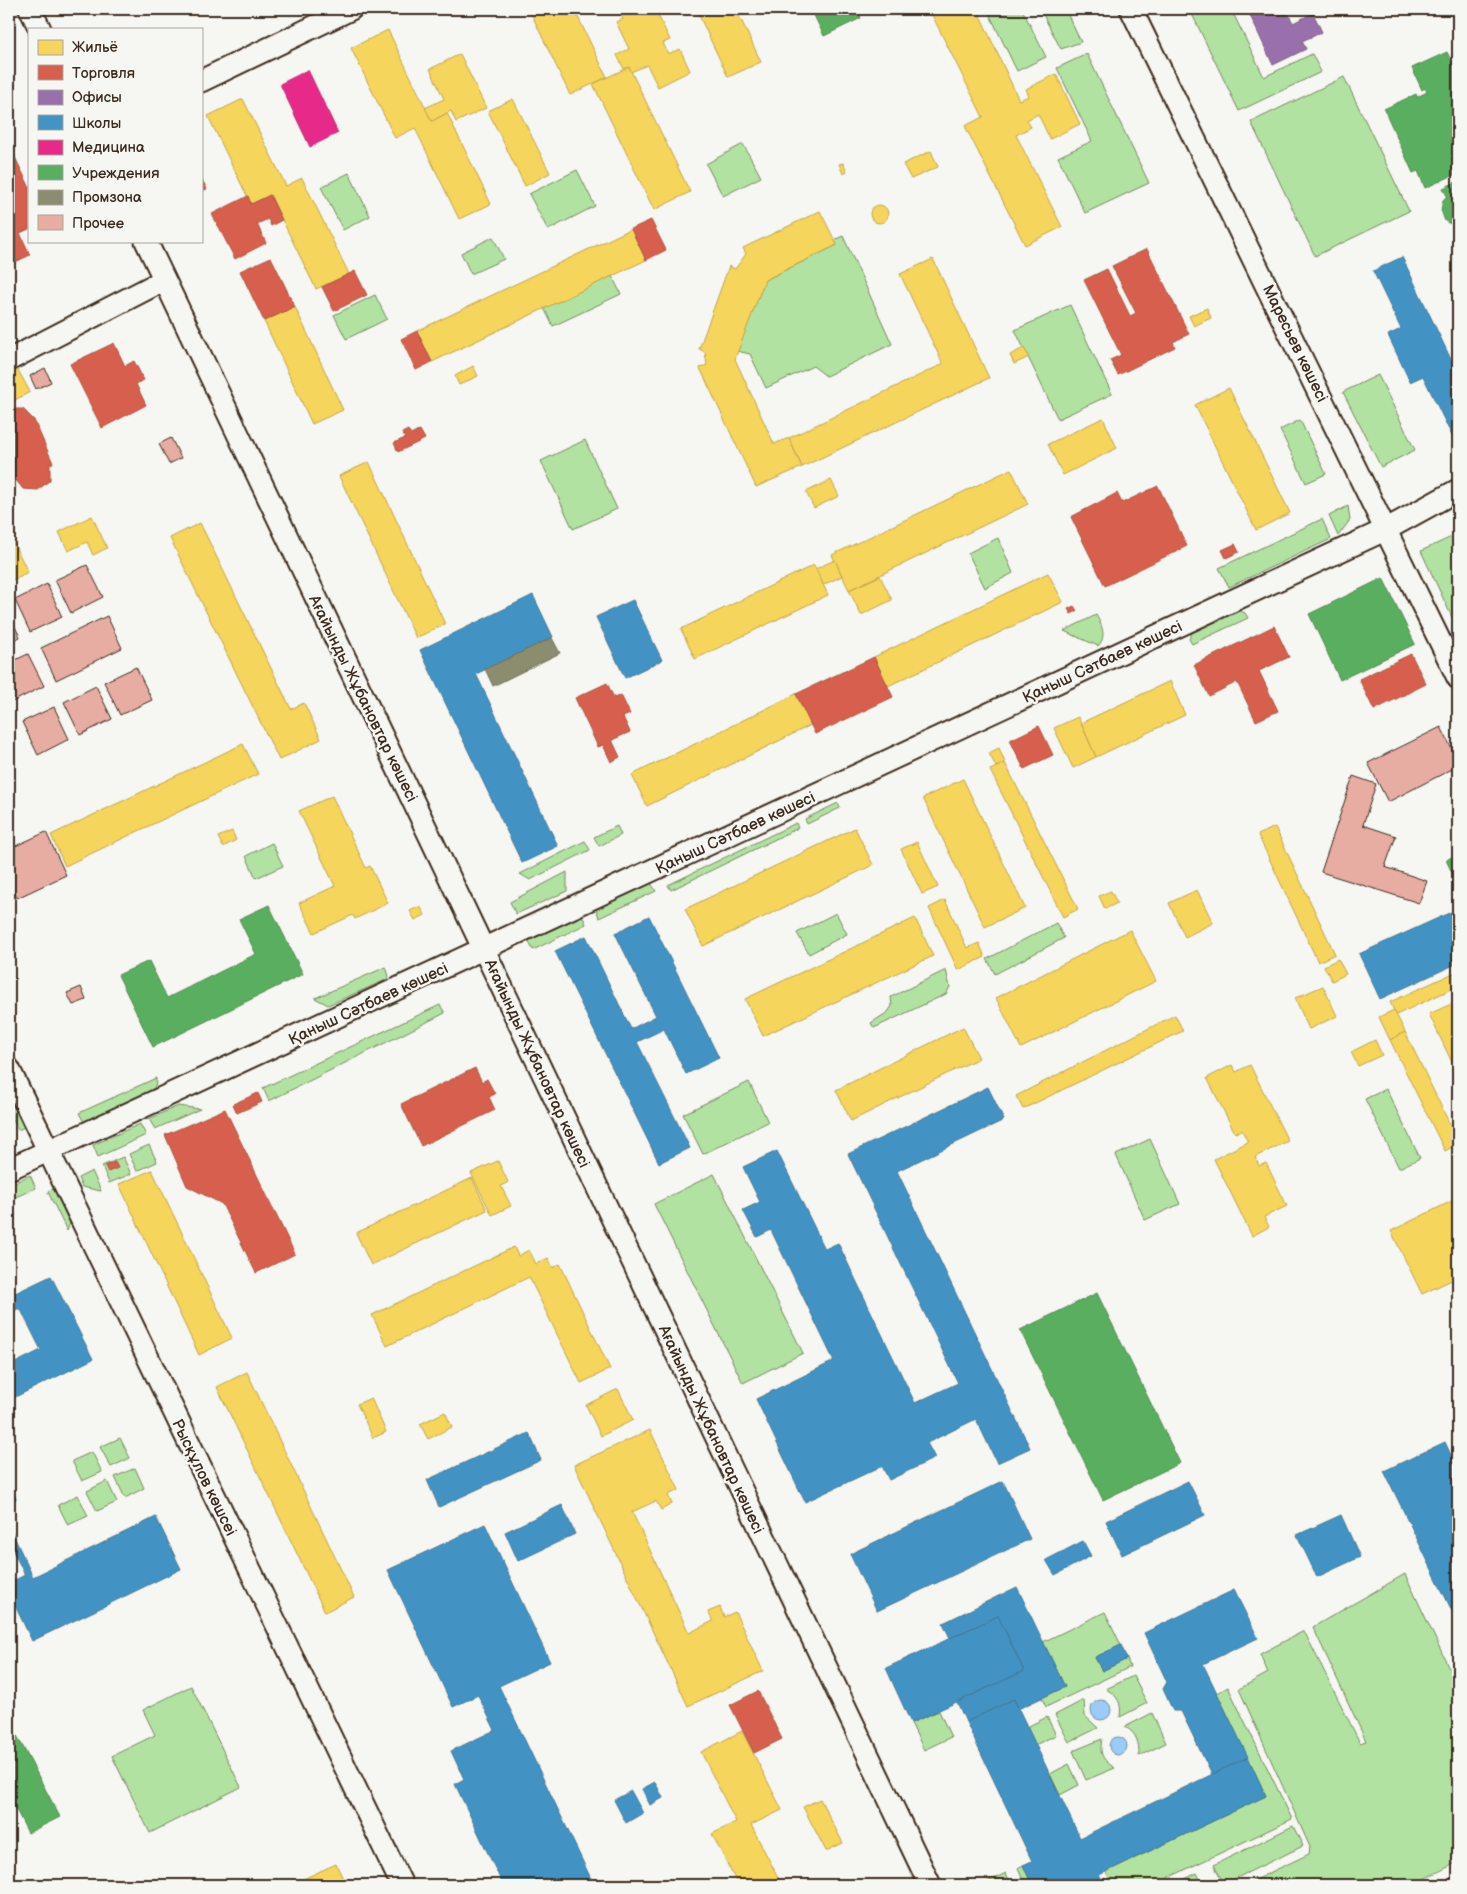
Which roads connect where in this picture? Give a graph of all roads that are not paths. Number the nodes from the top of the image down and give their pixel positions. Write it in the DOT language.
graph roads {
  1 [pos="30,9"];
  2 [pos="351,9"];
  3 [pos="1131,9"];
  4 [pos="40,28"];
  5 [pos="202,80"];
  6 [pos="146,242"];
  7 [pos="164,280"];
  8 [pos="9,360"];
  9 [pos="1458,490"];
  10 [pos="1387,529"];
  11 [pos="1458,678"];
  12 [pos="484,950"];
  13 [pos="9,1069"];
  14 [pos="49,1149"];
  15 [pos="9,1169"];
  16 [pos="402,1885"];
  17 [pos="930,1885"];
  1 -- 4 [label="street"];
  2 -- 5 [label="street"];
  3 -- 10 [label="street, Маресьев көшесі"];
  6 -- 7 [label="street, Ағайынды Жұбановтар көшесі"];
  7 -- 8 [label="street"];
  7 -- 12 [label="street, Ағайынды Жұбановтар көшесі"];
  9 -- 10 [label="street, Қаныш Сәтбаев көшесі"];
  10 -- 11 [label="street, Маресьев көшесі"];
  10 -- 12 [label="street, Қаныш Сәтбаев көшесі"];
  12 -- 14 [label="street, Қаныш Сәтбаев көшесі"];
  12 -- 17 [label="street, Ағайынды Жұбановтар көшесі"];
  13 -- 14 [label="street, Рысқұлов көшсеі"];
  14 -- 15 [label="street, Қаныш Сәтбаев көшесі"];
  14 -- 16 [label="street, Рысқұлов көшсеі"];
}
